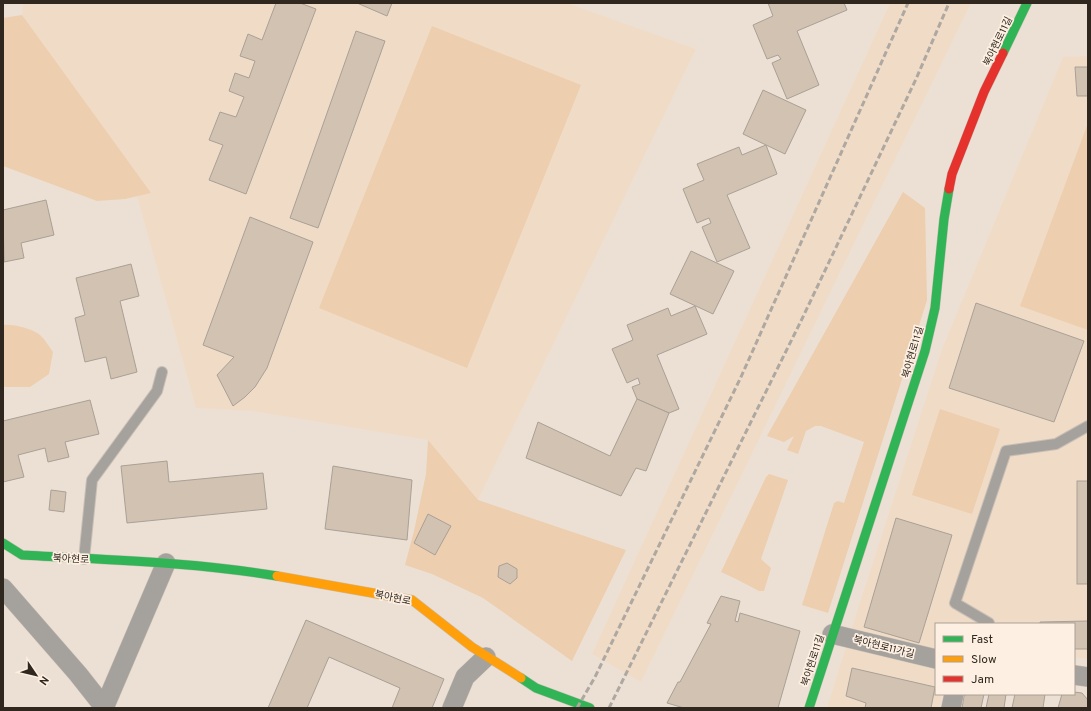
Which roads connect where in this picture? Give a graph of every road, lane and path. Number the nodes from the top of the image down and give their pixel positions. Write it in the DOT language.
graph roads {
  1 [pos="1027,3"];
  2 [pos="162,372"];
  3 [pos="1088,426"];
  4 [pos="3,544"];
  5 [pos="84,559"];
  6 [pos="166,563"];
  7 [pos="3,588"];
  8 [pos="989,623"];
  9 [pos="832,634"];
  10 [pos="486,657"];
  11 [pos="935,659"];
  12 [pos="1075,675"];
  13 [pos="1088,677"];
  14 [pos="954,695"];
  15 [pos="104,708"];
  16 [pos="452,708"];
  17 [pos="590,708"];
  18 [pos="808,708"];
  19 [pos="951,708"];
  1 -- 9 [label="street, 북아현로11길"];
  2 -- 5 [label="lane"];
  3 -- 8 [label="lane"];
  4 -- 5 [label="street, 북아현로"];
  5 -- 6 [label="street, 북아현로"];
  6 -- 10 [label="street, 북아현로"];
  6 -- 15 [label="street"];
  7 -- 15 [label="street"];
  9 -- 11 [label="street, 북아현로11가길"];
  9 -- 18 [label="street, 북아현로11길"];
  10 -- 16 [label="street"];
  10 -- 17 [label="street, 북아현로"];
  12 -- 13 [label="street"];
  14 -- 19 [label="street"];
}
